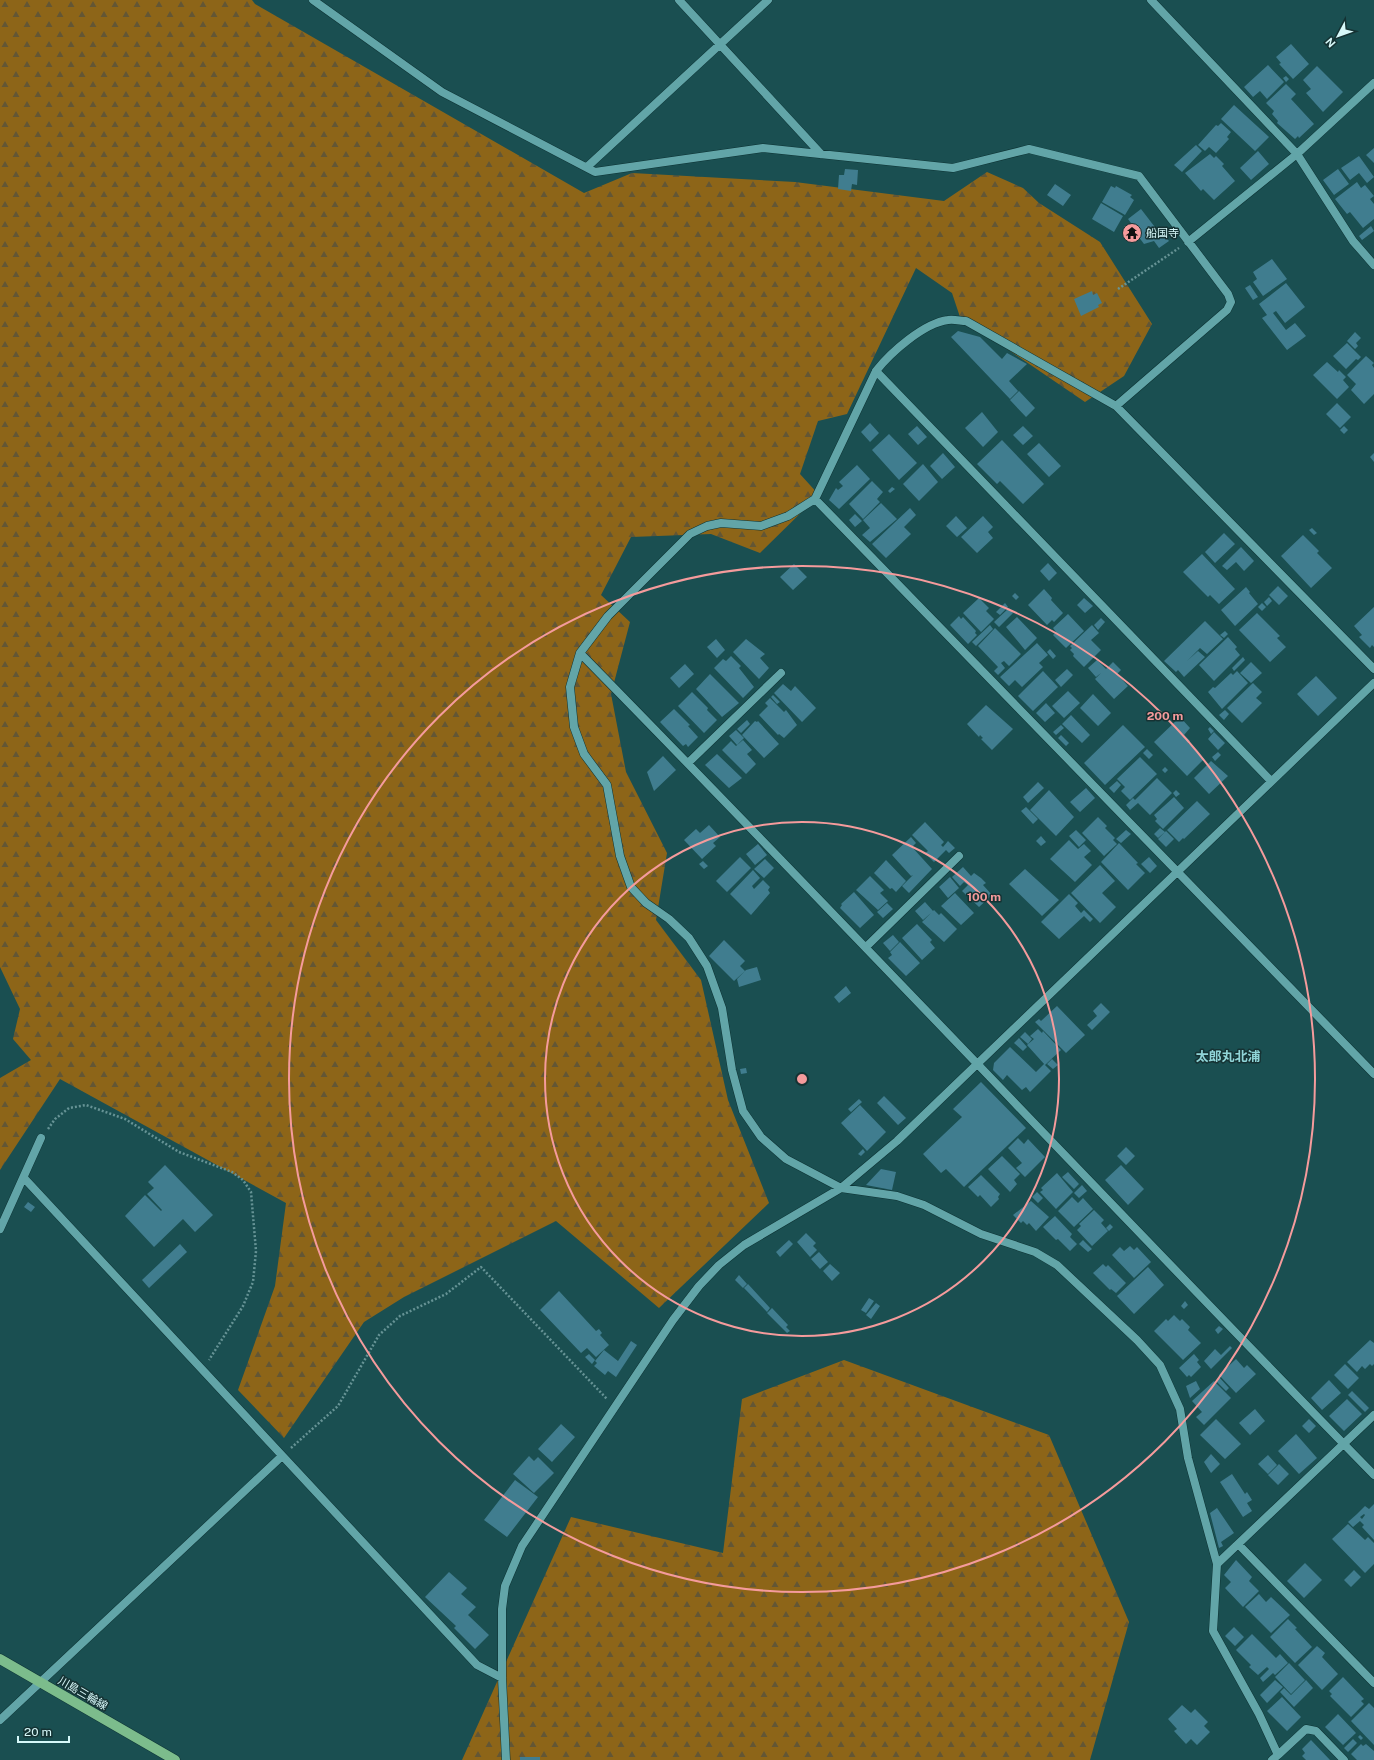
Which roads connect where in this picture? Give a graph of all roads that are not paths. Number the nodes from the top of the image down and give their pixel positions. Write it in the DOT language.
graph roads {
  1 [pos="313,0"];
  2 [pos="679,0"];
  3 [pos="768,0"];
  4 [pos="1151,0"];
  5 [pos="720,44"];
  6 [pos="1374,83"];
  7 [pos="821,154"];
  8 [pos="1297,154"];
  9 [pos="587,167"];
  10 [pos="1188,242"];
  11 [pos="1374,264"];
  12 [pos="876,371"];
  13 [pos="1116,406"];
  14 [pos="815,499"];
  15 [pos="580,653"];
  16 [pos="1374,669"];
  17 [pos="781,673"];
  18 [pos="1374,683"];
  19 [pos="688,762"];
  20 [pos="1272,781"];
  21 [pos="959,856"];
  22 [pos="1177,871"];
  23 [pos="866,947"];
  24 [pos="977,1065"];
  25 [pos="1374,1074"];
  26 [pos="42,1138"];
  27 [pos="24,1178"];
  28 [pos="841,1188"];
  29 [pos="0,1229"];
  30 [pos="1374,1415"];
  31 [pos="1344,1444"];
  32 [pos="282,1456"];
  33 [pos="1374,1475"];
  34 [pos="1239,1545"];
  35 [pos="1217,1564"];
  36 [pos="0,1658"];
  37 [pos="502,1678"];
  38 [pos="40,1683"];
  39 [pos="1374,1683"];
  40 [pos="0,1720"];
  41 [pos="1275,1758"];
  42 [pos="176,1760"];
  43 [pos="506,1760"];
  44 [pos="1344,1760"];
  1 -- 9 [label="street"];
  2 -- 5 [label="street"];
  3 -- 5 [label="street"];
  4 -- 8 [label="street"];
  5 -- 7 [label="street"];
  5 -- 9 [label="street"];
  6 -- 8 [label="street"];
  7 -- 9 [label="street"];
  7 -- 10 [label="street"];
  8 -- 10 [label="street"];
  8 -- 11 [label="street"];
  10 -- 13 [label="street"];
  12 -- 13 [label="street"];
  12 -- 14 [label="street"];
  12 -- 20 [label="street"];
  13 -- 16 [label="street"];
  14 -- 15 [label="street"];
  14 -- 22 [label="street"];
  15 -- 19 [label="street"];
  15 -- 28 [label="street"];
  17 -- 19 [label="street"];
  18 -- 20 [label="street"];
  19 -- 23 [label="street"];
  20 -- 22 [label="street"];
  21 -- 23 [label="street"];
  22 -- 24 [label="street"];
  22 -- 25 [label="street"];
  23 -- 24 [label="street"];
  24 -- 28 [label="street"];
  24 -- 31 [label="street"];
  26 -- 27 [label="street"];
  27 -- 29 [label="street"];
  27 -- 32 [label="street"];
  28 -- 35 [label="street"];
  28 -- 37 [label="street"];
  30 -- 31 [label="street"];
  31 -- 33 [label="street"];
  31 -- 34 [label="street"];
  32 -- 37 [label="street"];
  32 -- 38 [label="street"];
  34 -- 35 [label="street"];
  34 -- 39 [label="street"];
  35 -- 41 [label="street"];
  36 -- 38 [label="main road, 川島三輪線"];
  37 -- 43 [label="street"];
  38 -- 40 [label="street"];
  38 -- 42 [label="main road, 川島三輪線"];
  41 -- 44 [label="street"];
}
